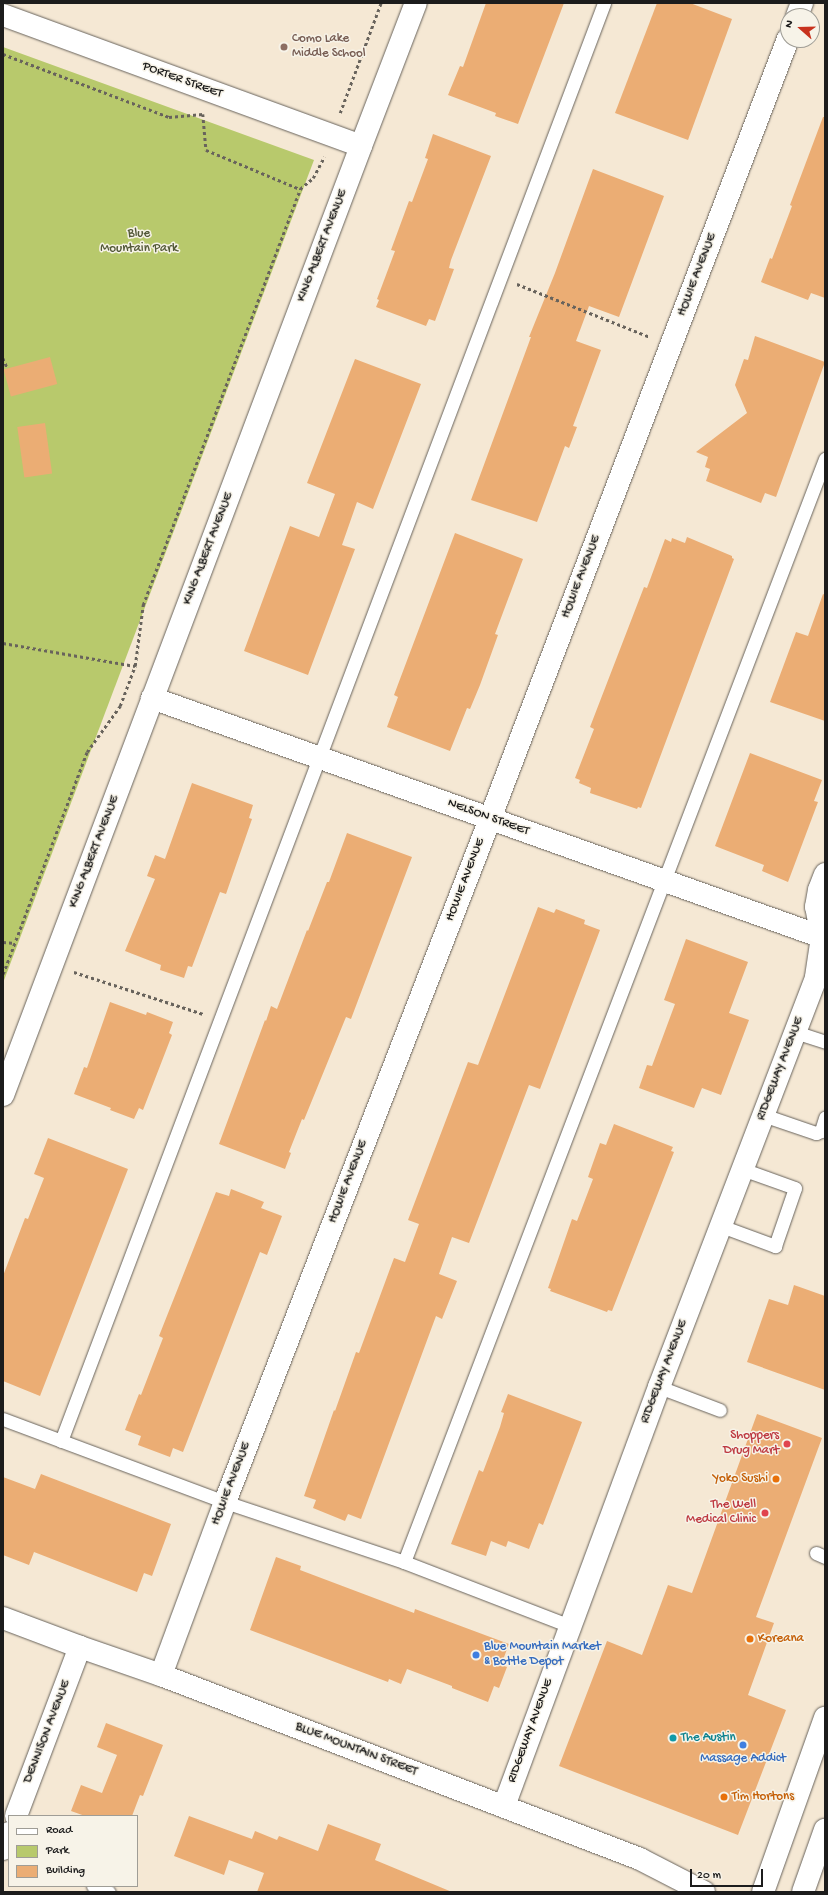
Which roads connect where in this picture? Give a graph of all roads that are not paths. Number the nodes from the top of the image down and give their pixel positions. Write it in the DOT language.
graph roads {
  1 [pos="416,3"];
  2 [pos="604,3"];
  3 [pos="3,15"];
  4 [pos="785,48"];
  5 [pos="361,146"];
  6 [pos="825,460"];
  7 [pos="152,698"];
  8 [pos="319,757"];
  9 [pos="490,819"];
  10 [pos="825,874"];
  11 [pos="663,881"];
  12 [pos="824,936"];
  13 [pos="795,1032"];
  14 [pos="825,1042"];
  15 [pos="3,1095"];
  16 [pos="763,1115"];
  17 [pos="825,1118"];
  18 [pos="742,1169"];
  19 [pos="721,1226"];
  20 [pos="659,1387"];
  21 [pos="720,1410"];
  22 [pos="3,1419"];
  23 [pos="61,1441"];
  24 [pos="225,1502"];
  25 [pos="404,1562"];
  26 [pos="3,1618"];
  27 [pos="570,1626"];
  28 [pos="80,1647"];
  29 [pos="161,1675"];
  30 [pos="825,1718"];
  31 [pos="504,1806"];
  32 [pos="16,1815"];
  33 [pos="825,1830"];
  34 [pos="8,1836"];
  35 [pos="3,1850"];
  36 [pos="819,1868"];
  37 [pos="96,1887"];
  38 [pos="109,1892"];
  39 [pos="704,1892"];
  40 [pos="763,1892"];
  41 [pos="803,1892"];
  1 -- 5 [label="street, KING ALBERT AVENUE"];
  2 -- 8 [label="lane"];
  3 -- 5 [label="street, PORTER STREET"];
  4 -- 9 [label="street, HOWIE AVENUE"];
  5 -- 7 [label="street, KING ALBERT AVENUE"];
  6 -- 11 [label="lane"];
  7 -- 8 [label="street, NELSON STREET"];
  7 -- 15 [label="street, KING ALBERT AVENUE"];
  8 -- 9 [label="street, NELSON STREET"];
  8 -- 23 [label="lane"];
  9 -- 11 [label="street, NELSON STREET"];
  9 -- 24 [label="street, HOWIE AVENUE"];
  10 -- 12 [label="street, RIDGEWAY AVENUE"];
  11 -- 12 [label="street, NELSON STREET"];
  11 -- 25 [label="lane"];
  12 -- 13 [label="street, RIDGEWAY AVENUE"];
  13 -- 14 [label="lane"];
  13 -- 16 [label="street, RIDGEWAY AVENUE"];
  16 -- 17 [label="lane"];
  16 -- 18 [label="street, RIDGEWAY AVENUE"];
  18 -- 19 [label="street, RIDGEWAY AVENUE"];
  18 -- 19 [label="lane"];
  19 -- 20 [label="street, RIDGEWAY AVENUE"];
  20 -- 21 [label="lane"];
  20 -- 27 [label="street, RIDGEWAY AVENUE"];
  22 -- 23 [label="lane"];
  23 -- 24 [label="lane"];
  24 -- 25 [label="lane"];
  24 -- 29 [label="street, HOWIE AVENUE"];
  25 -- 27 [label="lane"];
  26 -- 28 [label="street, BLUE MOUNTAIN STREET"];
  27 -- 31 [label="street, RIDGEWAY AVENUE"];
  28 -- 29 [label="street, BLUE MOUNTAIN STREET"];
  28 -- 32 [label="street, DENNISON AVENUE"];
  29 -- 31 [label="street, BLUE MOUNTAIN STREET"];
  30 -- 40 [label="street"];
  31 -- 39 [label="street, BLUE MOUNTAIN STREET"];
  33 -- 36 [label="street"];
  34 -- 35 [label="street"];
  36 -- 41 [label="street"];
  37 -- 38 [label="lane"];
}
